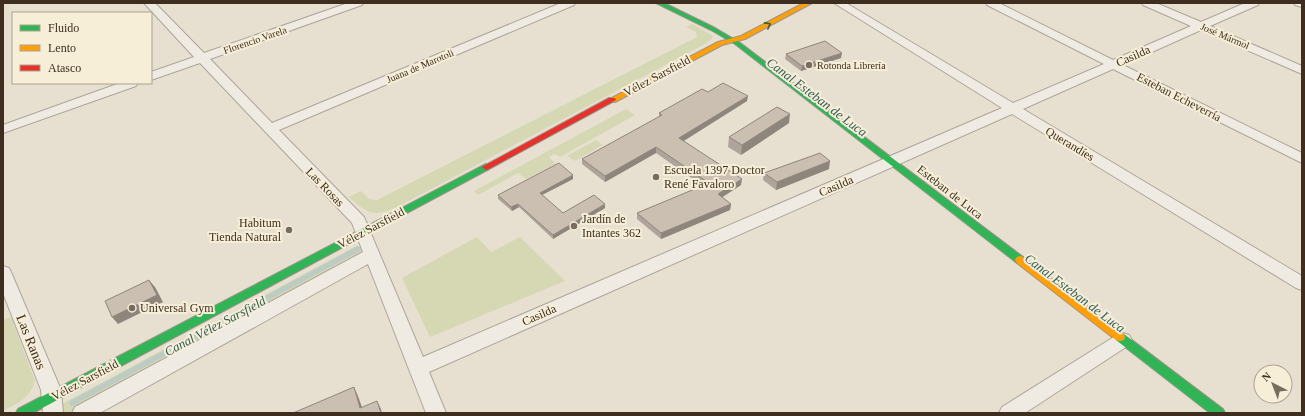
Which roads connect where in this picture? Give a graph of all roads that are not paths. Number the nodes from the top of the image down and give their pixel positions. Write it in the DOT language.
graph roads {
  1 [pos="149,3"];
  2 [pos="358,3"];
  3 [pos="570,3"];
  4 [pos="659,3"];
  5 [pos="809,3"];
  6 [pos="839,3"];
  7 [pos="991,3"];
  8 [pos="1147,3"];
  9 [pos="1254,3"];
  10 [pos="1299,3"];
  11 [pos="1302,4"];
  12 [pos="1201,26"];
  13 [pos="737,30"];
  14 [pos="726,40"];
  15 [pos="201,59"];
  16 [pos="1113,64"];
  17 [pos="1302,70"];
  18 [pos="152,76"];
  19 [pos="129,84"];
  20 [pos="1012,108"];
  21 [pos="3,129"];
  22 [pos="270,129"];
  23 [pos="1302,160"];
  24 [pos="892,162"];
  25 [pos="364,232"];
  26 [pos="372,254"];
  27 [pos="3,272"];
  28 [pos="1302,284"];
  29 [pos="1123,340"];
  30 [pos="418,368"];
  31 [pos="53,405"];
  32 [pos="22,413"];
  33 [pos="82,413"];
  34 [pos="436,413"];
  35 [pos="1009,413"];
  36 [pos="1218,413"];
  1 -- 15 [label="street, Las Rosas"];
  2 -- 15 [label="street, Florencio Varela"];
  3 -- 22 [label="street, Juana de Marotoli"];
  4 -- 14 [label="street, Esteban de Luca"];
  14 -- 5 [label="street, Vélez Sarsfield, one-way"];
  6 -- 20 [label="street, Querandíes"];
  7 -- 16 [label="street, Esteban Echeverría"];
  8 -- 12 [label="street, José Mármol"];
  9 -- 12 [label="street, Casilda"];
  10 -- 11 [label="street"];
  12 -- 16 [label="street, Casilda"];
  12 -- 17 [label="street, José Mármol"];
  13 -- 14 [label="street, Vélez Sarsfield"];
  14 -- 24 [label="street, Esteban de Luca"];
  14 -- 25 [label="street, Vélez Sarsfield"];
  15 -- 18 [label="street, Florencio Varela"];
  15 -- 22 [label="street, Las Rosas"];
  16 -- 20 [label="street, Casilda"];
  16 -- 23 [label="street, Esteban Echeverría"];
  19 -- 21 [label="street"];
  20 -- 24 [label="street, Casilda"];
  20 -- 28 [label="street, Querandíes"];
  22 -- 25 [label="street, Las Rosas"];
  24 -- 29 [label="street, Esteban de Luca"];
  24 -- 30 [label="street, Casilda"];
  25 -- 26 [label="street, Las Rosas"];
  25 -- 31 [label="street, Vélez Sarsfield"];
  26 -- 30 [label="street, Las Rosas"];
  26 -- 33 [label="street, Vélez Sarsfield"];
  27 -- 31 [label="street, Las Ranas"];
  29 -- 35 [label="street"];
  29 -- 36 [label="street, Esteban de Luca"];
  30 -- 34 [label="street, Las Rosas"];
  31 -- 32 [label="street, Vélez Sarsfield"];
}
